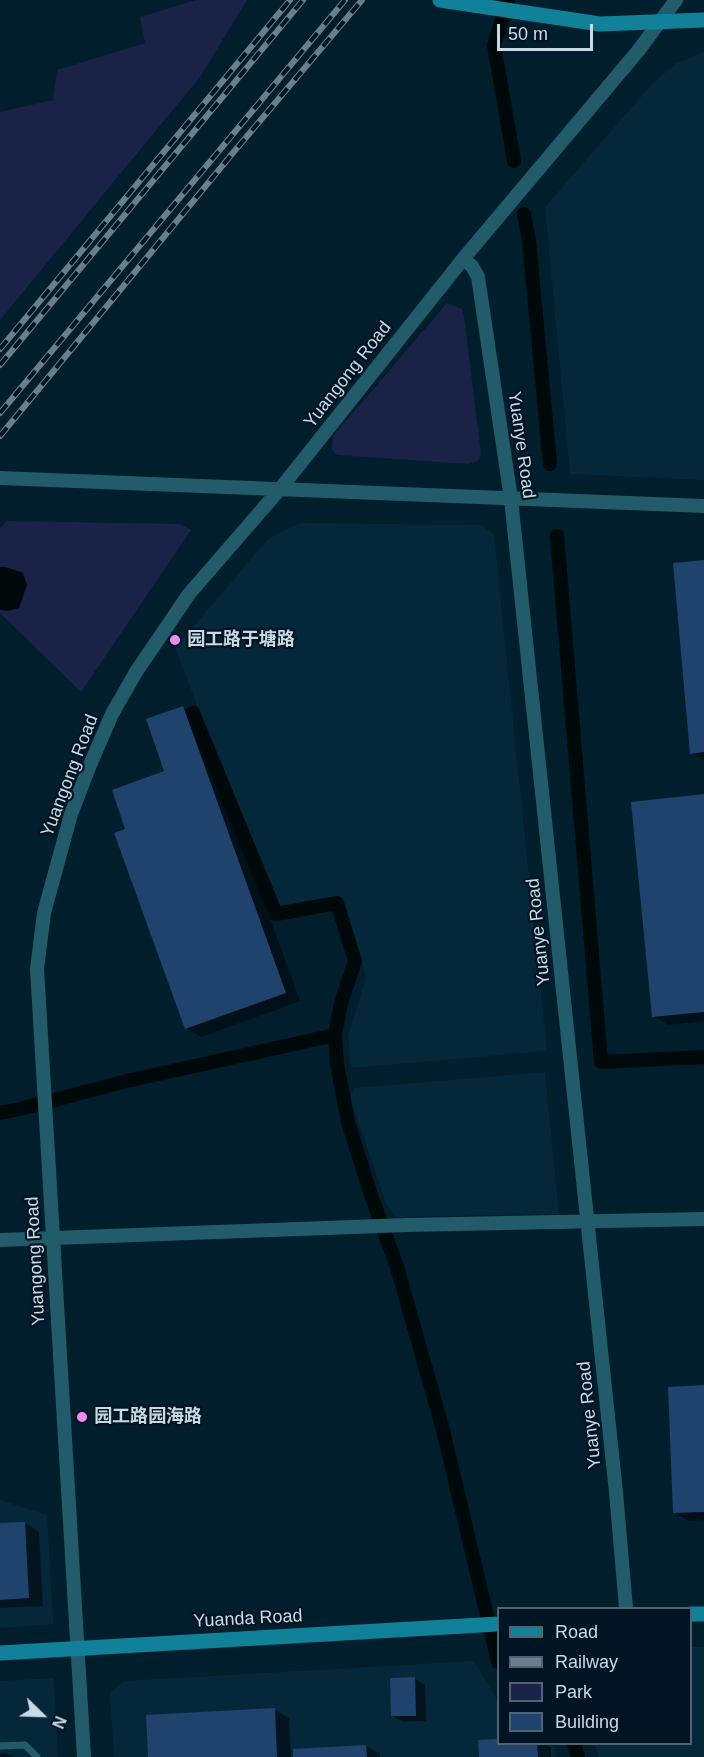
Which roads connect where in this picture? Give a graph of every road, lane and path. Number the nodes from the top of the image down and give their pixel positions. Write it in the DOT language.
graph roads {
  1 [pos="440,0"];
  2 [pos="676,0"];
  3 [pos="704,20"];
  4 [pos="660,22"];
  5 [pos="463,259"];
  6 [pos="0,478"];
  7 [pos="280,489"];
  8 [pos="511,499"];
  9 [pos="704,506"];
  10 [pos="704,1218"];
  11 [pos="588,1222"];
  12 [pos="52,1239"];
  13 [pos="0,1240"];
  14 [pos="626,1607"];
  15 [pos="497,1624"];
  16 [pos="78,1649"];
  17 [pos="0,1653"];
  18 [pos="0,1746"];
  19 [pos="37,1757"];
  20 [pos="84,1757"];
  1 -- 4 [label="street"];
  2 -- 4 [label="street, Yuangong Road"];
  3 -- 4 [label="street"];
  4 -- 5 [label="street, Yuangong Road"];
  5 -- 7 [label="street, Yuangong Road"];
  5 -- 8 [label="street, Yuanye Road"];
  6 -- 7 [label="street"];
  7 -- 8 [label="street"];
  7 -- 12 [label="street, Yuangong Road"];
  8 -- 9 [label="street"];
  8 -- 11 [label="street, Yuanye Road"];
  10 -- 11 [label="street"];
  11 -- 12 [label="street"];
  11 -- 14 [label="street, Yuanye Road"];
  12 -- 13 [label="street"];
  12 -- 16 [label="street, Yuangong Road"];
  15 -- 16 [label="street, Yuanda Road"];
  16 -- 17 [label="street, Yuanda Road"];
  16 -- 20 [label="street, Yuangong Road"];
  18 -- 19 [label="lane"];
}
